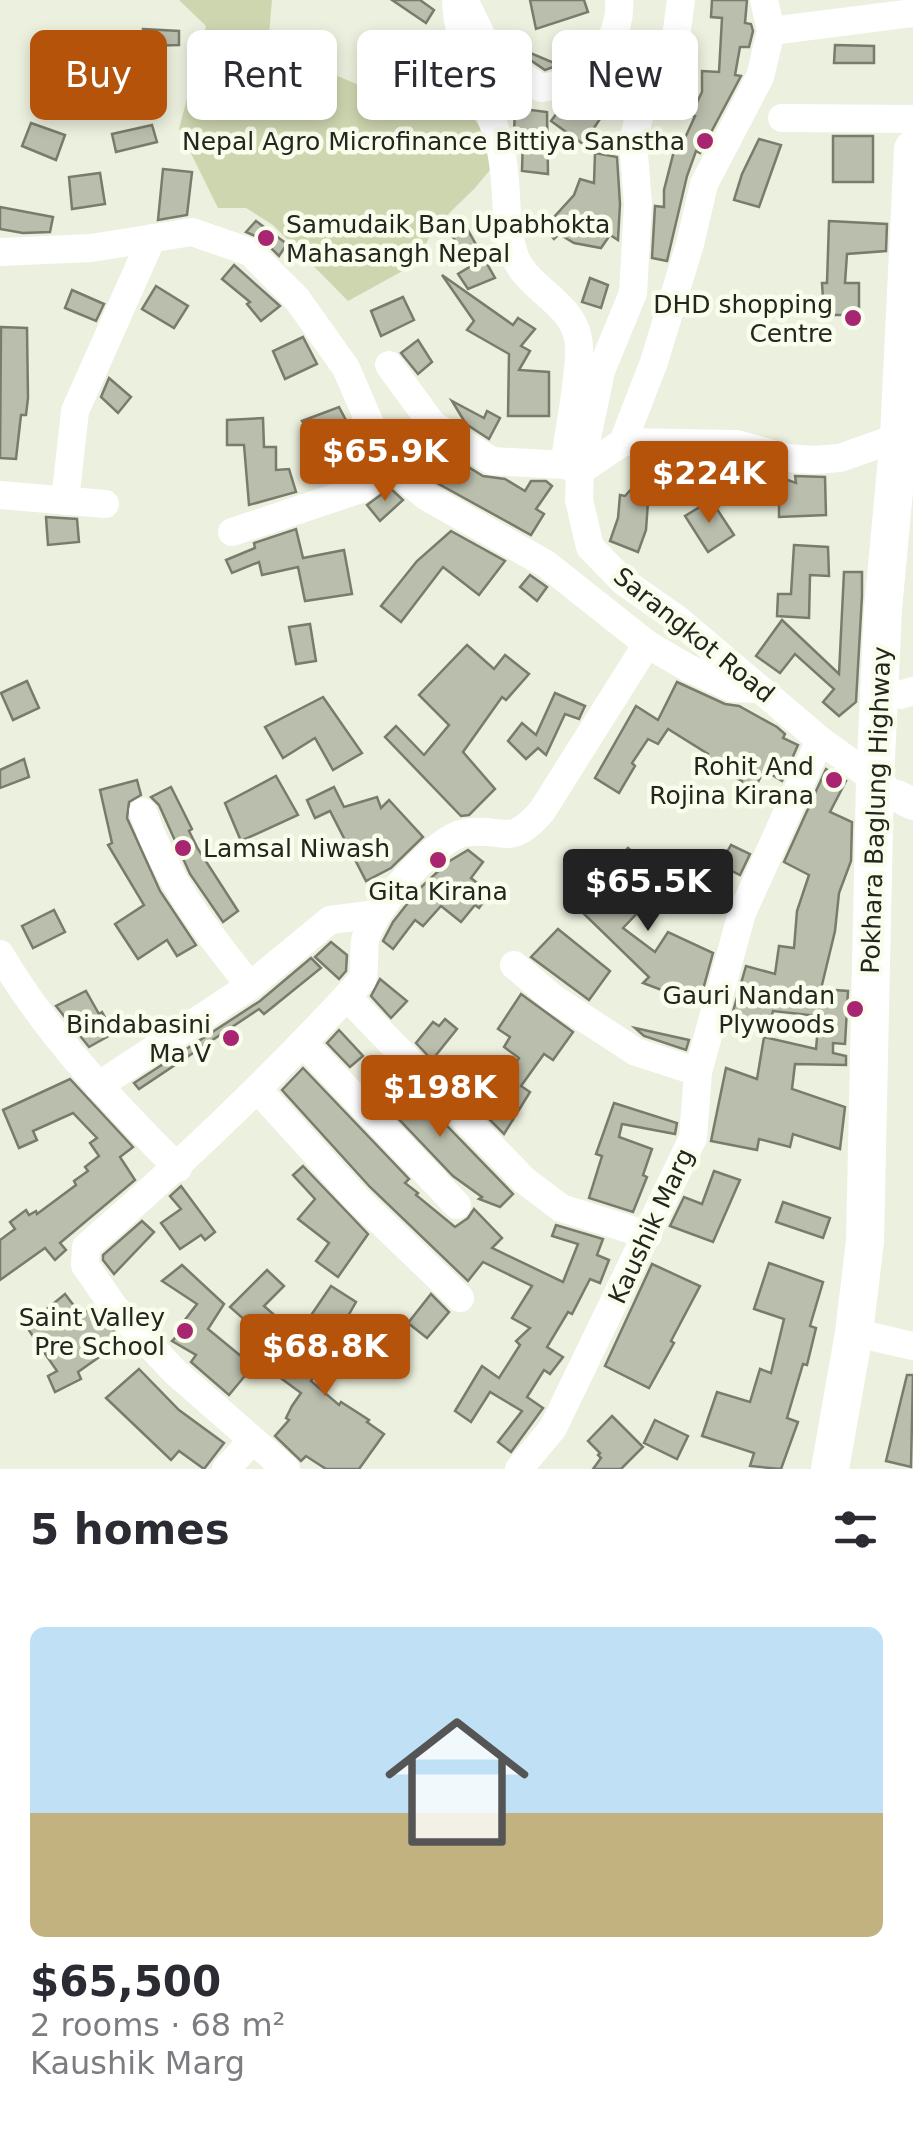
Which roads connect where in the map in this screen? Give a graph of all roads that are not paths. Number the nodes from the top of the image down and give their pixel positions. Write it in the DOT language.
graph roads {
  1 [pos="456,0"];
  2 [pos="464,0"];
  3 [pos="620,0"];
  4 [pos="681,0"];
  5 [pos="764,0"];
  6 [pos="913,13"];
  7 [pos="771,31"];
  8 [pos="782,118"];
  9 [pos="913,119"];
  10 [pos="913,150"];
  11 [pos="152,238"];
  12 [pos="0,252"];
  13 [pos="388,365"];
  14 [pos="623,442"];
  15 [pos="906,451"];
  16 [pos="388,463"];
  17 [pos="572,468"];
  18 [pos="0,495"];
  19 [pos="65,501"];
  20 [pos="105,504"];
  21 [pos="232,532"];
  22 [pos="648,644"];
  23 [pos="760,689"];
  24 [pos="907,693"];
  25 [pos="820,740"];
  26 [pos="895,793"];
  27 [pos="143,812"];
  28 [pos="376,914"];
  29 [pos="0,954"];
  30 [pos="514,965"];
  31 [pos="250,986"];
  32 [pos="347,997"];
  33 [pos="304,1044"];
  34 [pos="698,1072"];
  35 [pos="98,1086"];
  36 [pos="259,1091"];
  37 [pos="178,1168"];
  38 [pos="457,1204"];
  39 [pos="648,1235"];
  40 [pos="460,1298"];
  41 [pos="874,1337"];
  42 [pos="913,1346"];
  43 [pos="252,1441"];
  44 [pos="226,1469"];
  45 [pos="286,1469"];
  46 [pos="519,1469"];
  47 [pos="830,1469"];
  48 [pos="851,1469"];
  1 -- 17 [label="street"];
  2 -- 3 [label="street"];
  4 -- 17 [label="street, Sarangkot Road"];
  5 -- 7 [label="street"];
  6 -- 7 [label="street"];
  7 -- 14 [label="street"];
  8 -- 9 [label="street"];
  10 -- 15 [label="highway, Pokhara Baglung Highway"];
  11 -- 12 [label="street"];
  11 -- 16 [label="street"];
  11 -- 19 [label="street"];
  13 -- 17 [label="street"];
  14 -- 15 [label="street"];
  14 -- 17 [label="street"];
  15 -- 24 [label="highway, Pokhara Baglung Highway"];
  15 -- 26 [label="highway, Pokhara Baglung Highway"];
  16 -- 21 [label="street"];
  16 -- 22 [label="street"];
  17 -- 23 [label="street, Sarangkot Road"];
  18 -- 19 [label="street"];
  19 -- 20 [label="street"];
  22 -- 23 [label="street"];
  22 -- 28 [label="street"];
  23 -- 25 [label="street, Sarangkot Road"];
  24 -- 26 [label="highway, Pokhara Baglung Highway"];
  25 -- 26 [label="street, Sarangkot Road"];
  25 -- 34 [label="street, Kaushik Marg"];
  26 -- 41 [label="highway, Pokhara Baglung Highway"];
  26 -- 47 [label="highway, Pokhara Baglung Highway"];
  27 -- 31 [label="street"];
  28 -- 31 [label="street"];
  28 -- 32 [label="street"];
  29 -- 35 [label="street"];
  30 -- 34 [label="street"];
  31 -- 35 [label="street"];
  32 -- 33 [label="street"];
  32 -- 39 [label="street"];
  33 -- 36 [label="street"];
  33 -- 38 [label="street"];
  34 -- 39 [label="street, Kaushik Marg"];
  35 -- 37 [label="street"];
  36 -- 37 [label="street"];
  36 -- 40 [label="street"];
  37 -- 43 [label="street"];
  39 -- 46 [label="street, Kaushik Marg"];
  41 -- 42 [label="street"];
  41 -- 48 [label="highway, Pokhara Baglung Highway"];
  43 -- 44 [label="street"];
  43 -- 45 [label="street"];
}
